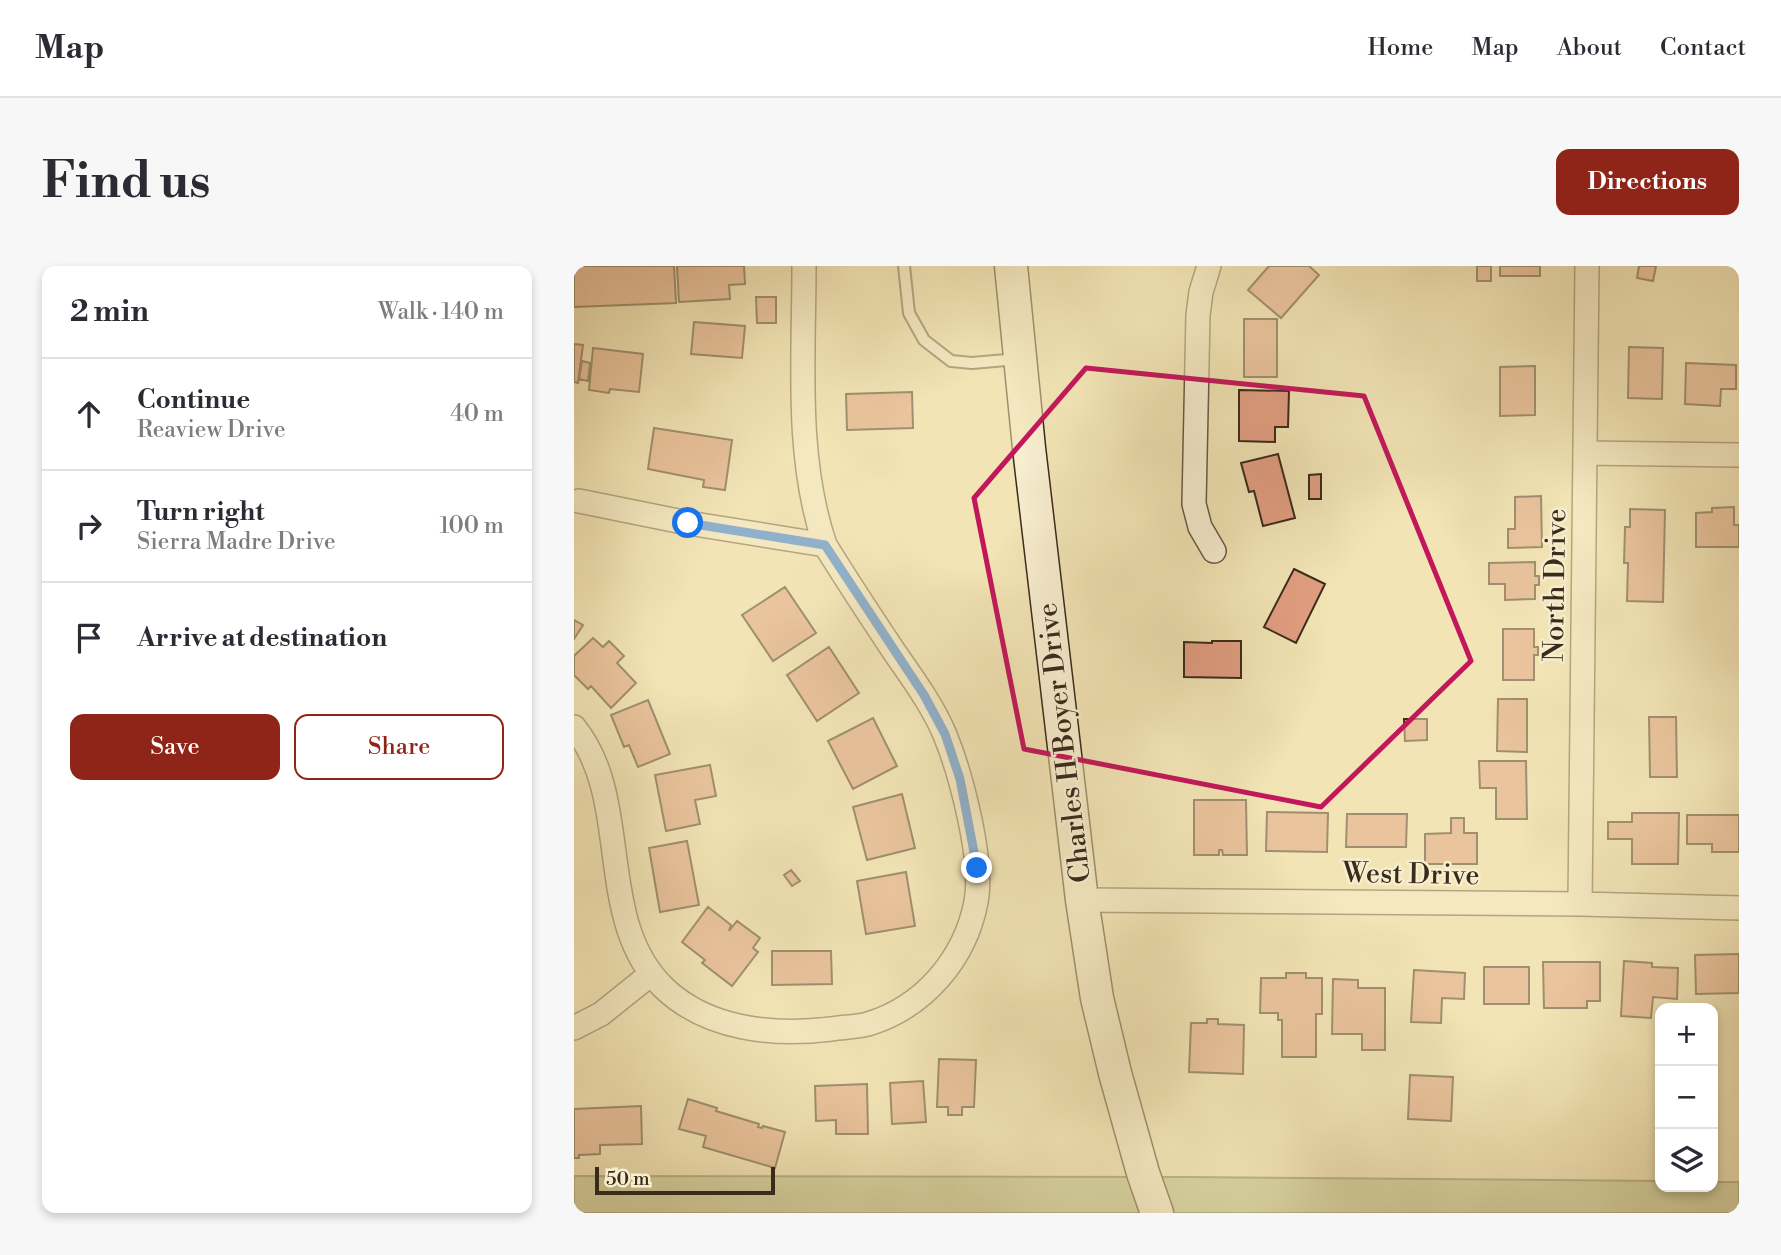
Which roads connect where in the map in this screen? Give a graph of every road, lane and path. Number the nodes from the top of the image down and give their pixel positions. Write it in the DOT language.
graph roads {
  1 [pos="804,266"];
  2 [pos="904,266"];
  3 [pos="1209,266"];
  4 [pos="1587,266"];
  5 [pos="1011,269"];
  6 [pos="1020,359"];
  7 [pos="1585,453"];
  8 [pos="1739,455"];
  9 [pos="579,501"];
  10 [pos="825,545"];
  11 [pos="1214,551"];
  12 [pos="574,726"];
  13 [pos="1082,900"];
  14 [pos="1580,904"];
  15 [pos="1739,908"];
  16 [pos="651,974"];
  17 [pos="574,1028"];
  18 [pos="1157,1213"];
  1 -- 10 [label="street"];
  2 -- 6 [label="lane"];
  3 -- 11 [label="street"];
  4 -- 7 [label="street, North Drive"];
  5 -- 6 [label="street, Charles H Boyer Drive"];
  6 -- 13 [label="street, Charles H Boyer Drive"];
  7 -- 8 [label="street"];
  7 -- 14 [label="street, North Drive"];
  9 -- 10 [label="street"];
  10 -- 16 [label="street"];
  12 -- 16 [label="street"];
  13 -- 14 [label="street, West Drive"];
  13 -- 18 [label="street, Charles H Boyer Drive"];
  14 -- 15 [label="street, West Drive"];
  16 -- 17 [label="street"];
}
